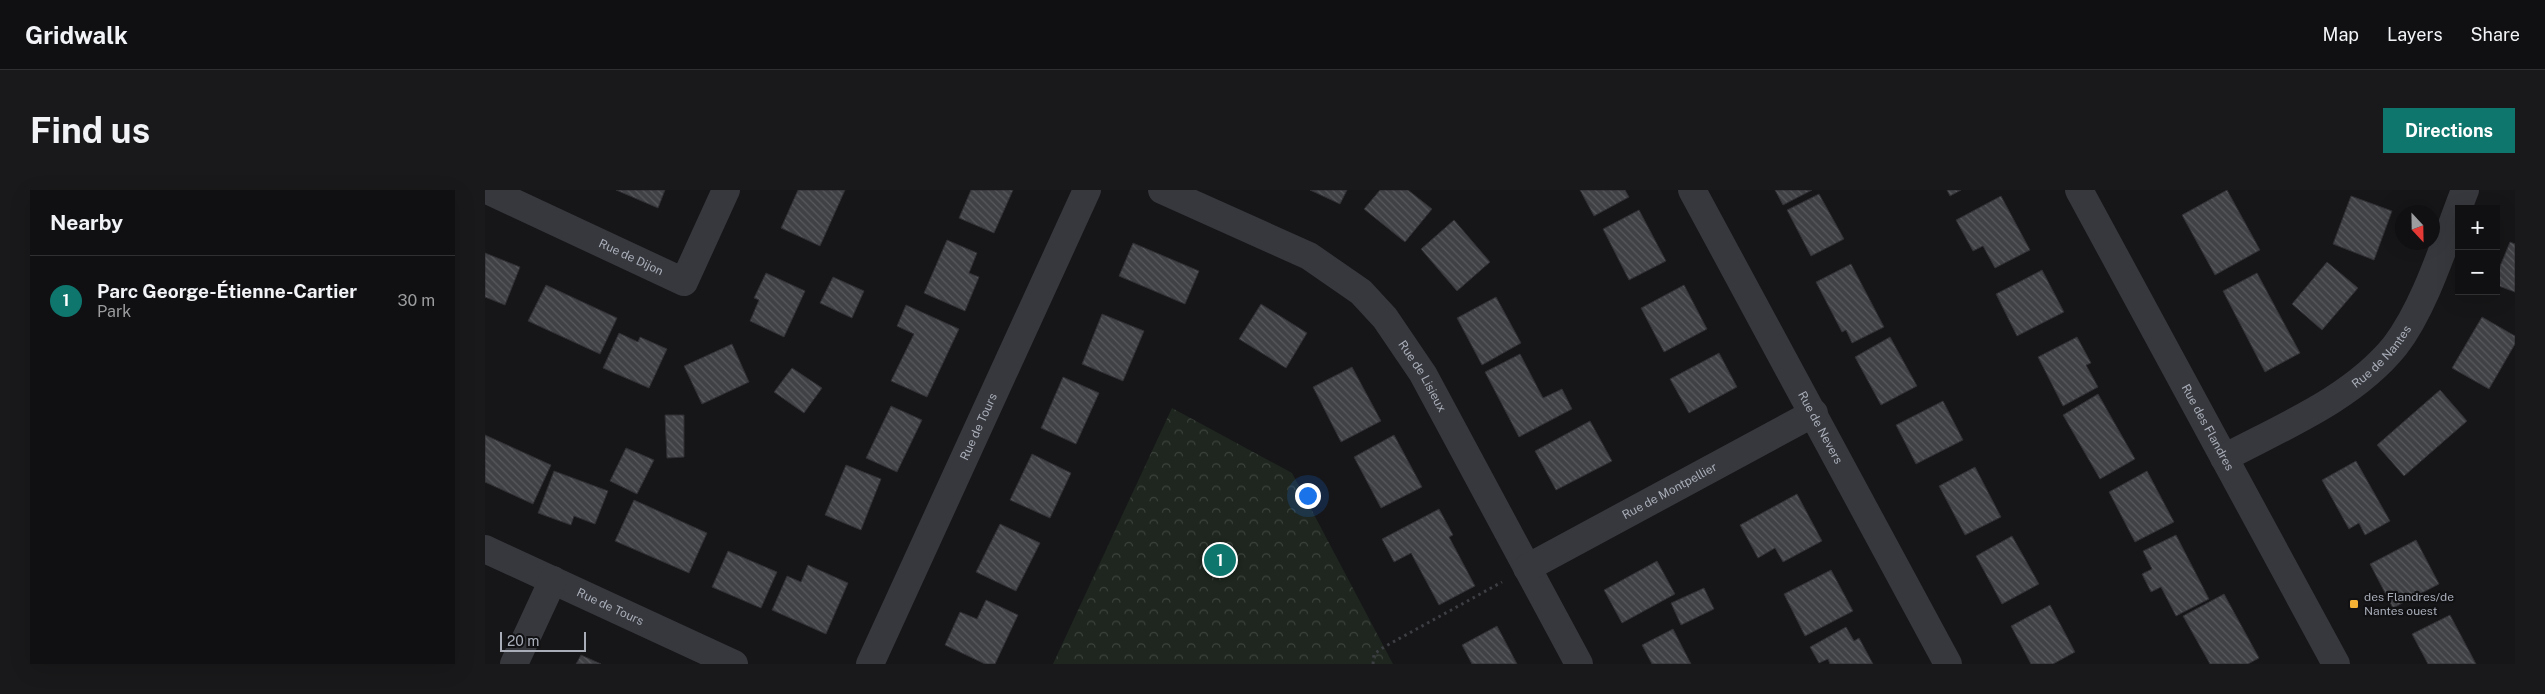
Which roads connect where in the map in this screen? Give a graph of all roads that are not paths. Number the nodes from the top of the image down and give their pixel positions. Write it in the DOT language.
graph roads {
  1 [pos="487,190"];
  2 [pos="726,190"];
  3 [pos="1087,190"];
  4 [pos="1162,190"];
  5 [pos="1693,190"];
  6 [pos="2079,190"];
  7 [pos="2465,190"];
  8 [pos="1814,413"];
  9 [pos="2224,458"];
  10 [pos="485,549"];
  11 [pos="1527,568"];
  12 [pos="553,580"];
  13 [pos="514,664"];
  14 [pos="734,664"];
  15 [pos="870,664"];
  16 [pos="1579,664"];
  17 [pos="1948,664"];
  18 [pos="2335,664"];
  1 -- 2 [label="street, Rue de Dijon"];
  3 -- 15 [label="street, Rue de Tours"];
  4 -- 11 [label="street, Rue de Lisieux"];
  5 -- 8 [label="street, Rue de Nevers"];
  6 -- 9 [label="street, Rue des Flandres"];
  7 -- 9 [label="street, Rue de Nantes"];
  8 -- 11 [label="street, Rue de Montpellier"];
  8 -- 17 [label="street, Rue de Nevers"];
  9 -- 18 [label="street, Rue des Flandres"];
  10 -- 12 [label="street, Rue de Tours"];
  11 -- 16 [label="street, Rue de Lisieux"];
  12 -- 13 [label="street"];
  12 -- 14 [label="street, Rue de Tours"];
}
